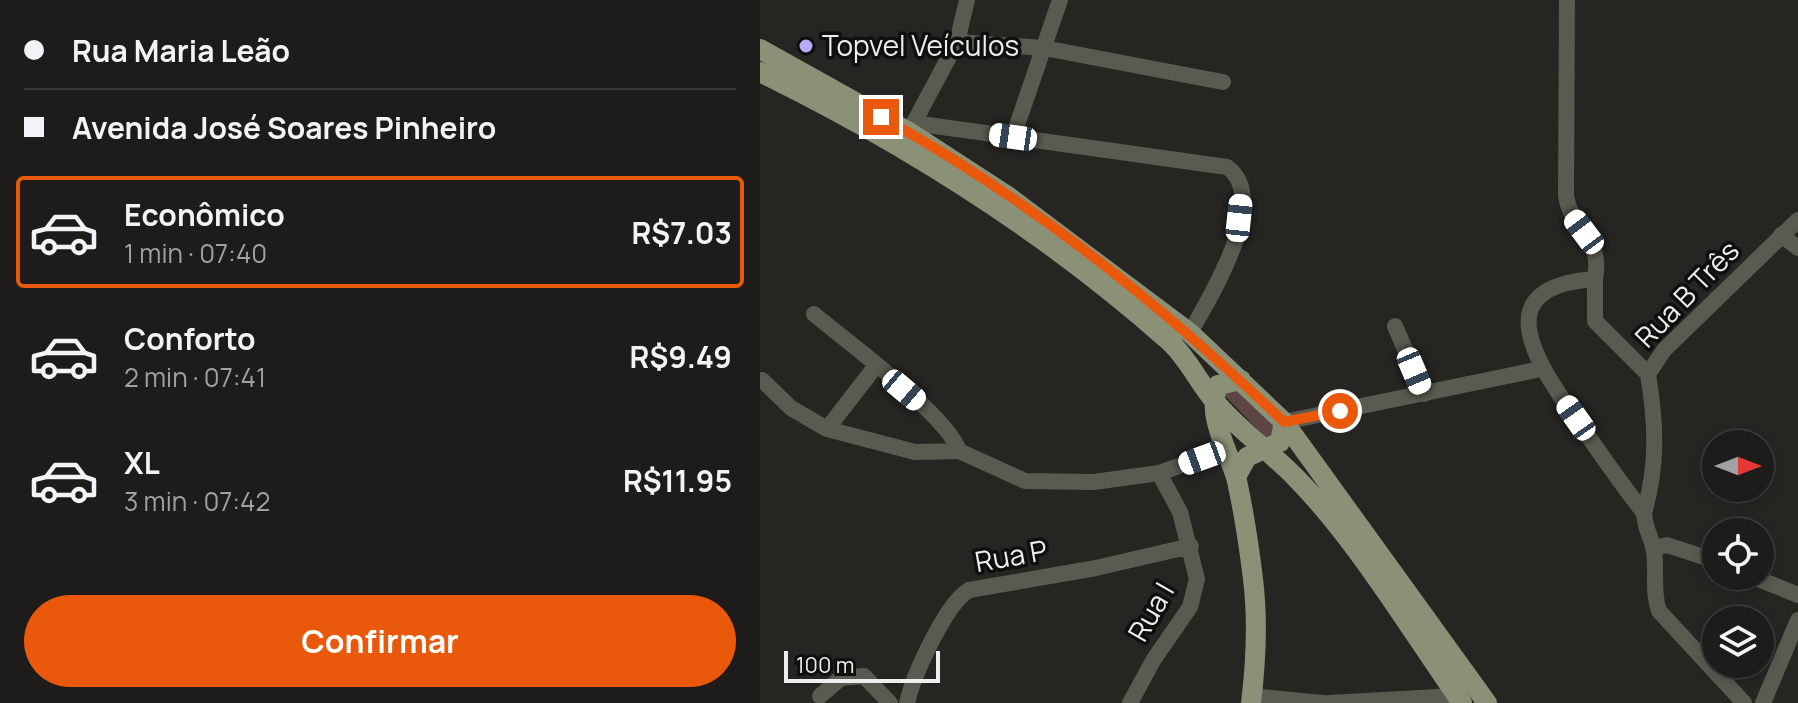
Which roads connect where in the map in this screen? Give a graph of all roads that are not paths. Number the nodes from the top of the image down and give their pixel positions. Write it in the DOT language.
graph roads {
  1 [pos="967,0"];
  2 [pos="1060,0"];
  3 [pos="1567,0"];
  4 [pos="957,42"];
  5 [pos="1044,48"];
  6 [pos="760,49"];
  7 [pos="760,72"];
  8 [pos="1223,82"];
  9 [pos="912,127"];
  10 [pos="1013,137"];
  11 [pos="1798,220"];
  12 [pos="1781,235"];
  13 [pos="1798,248"];
  14 [pos="1595,279"];
  15 [pos="814,314"];
  16 [pos="1395,326"];
  17 [pos="1190,333"];
  18 [pos="875,367"];
  19 [pos="1541,369"];
  20 [pos="1648,374"];
  21 [pos="762,380"];
  22 [pos="1241,380"];
  23 [pos="1424,394"];
  24 [pos="1215,402"];
  25 [pos="1284,422"];
  26 [pos="827,429"];
  27 [pos="1260,448"];
  28 [pos="1224,450"];
  29 [pos="959,451"];
  30 [pos="1159,473"];
  31 [pos="1236,477"];
  32 [pos="1644,513"];
  33 [pos="1191,546"];
  34 [pos="1654,548"];
  35 [pos="1702,556"];
  36 [pos="1774,585"];
  37 [pos="1798,595"];
  38 [pos="1798,620"];
  39 [pos="820,696"];
  40 [pos="1459,699"];
  41 [pos="1252,700"];
  42 [pos="1420,702"];
  43 [pos="890,703"];
  44 [pos="907,703"];
  45 [pos="1130,703"];
  46 [pos="1325,703"];
  47 [pos="1487,703"];
  48 [pos="1744,703"];
  49 [pos="1763,703"];
  1 -- 4 [label="street"];
  2 -- 5 [label="street"];
  3 -- 14 [label="street"];
  4 -- 5 [label="street"];
  4 -- 9 [label="street"];
  5 -- 8 [label="street"];
  5 -- 10 [label="street"];
  6 -- 9 [label="main road"];
  7 -- 24 [label="main road"];
  9 -- 10 [label="street"];
  9 -- 17 [label="main road"];
  10 -- 17 [label="street"];
  11 -- 12 [label="street, Rua B Três"];
  12 -- 13 [label="street"];
  12 -- 20 [label="street, Rua B Três"];
  14 -- 19 [label="street"];
  14 -- 20 [label="street"];
  15 -- 18 [label="street"];
  16 -- 23 [label="street"];
  17 -- 22 [label="main road"];
  18 -- 26 [label="street"];
  18 -- 29 [label="street"];
  19 -- 23 [label="street"];
  19 -- 32 [label="street"];
  20 -- 32 [label="street, Rua B Três"];
  21 -- 26 [label="street"];
  22 -- 24 [label="main road"];
  22 -- 25 [label="main road"];
  23 -- 25 [label="street"];
  24 -- 27 [label="main road"];
  24 -- 28 [label="main road"];
  25 -- 27 [label="main road"];
  25 -- 47 [label="main road"];
  26 -- 29 [label="street"];
  27 -- 31 [label="main road"];
  27 -- 40 [label="main road"];
  28 -- 30 [label="street"];
  28 -- 31 [label="main road"];
  29 -- 30 [label="street"];
  30 -- 33 [label="street, Rua I"];
  31 -- 41 [label="main road"];
  32 -- 34 [label="street"];
  33 -- 44 [label="street, Rua P"];
  33 -- 45 [label="street, Rua I"];
  34 -- 35 [label="street"];
  34 -- 48 [label="street"];
  36 -- 37 [label="street"];
  38 -- 49 [label="street"];
  39 -- 43 [label="street"];
  40 -- 42 [label="street"];
  41 -- 46 [label="street"];
  42 -- 46 [label="street"];
}
